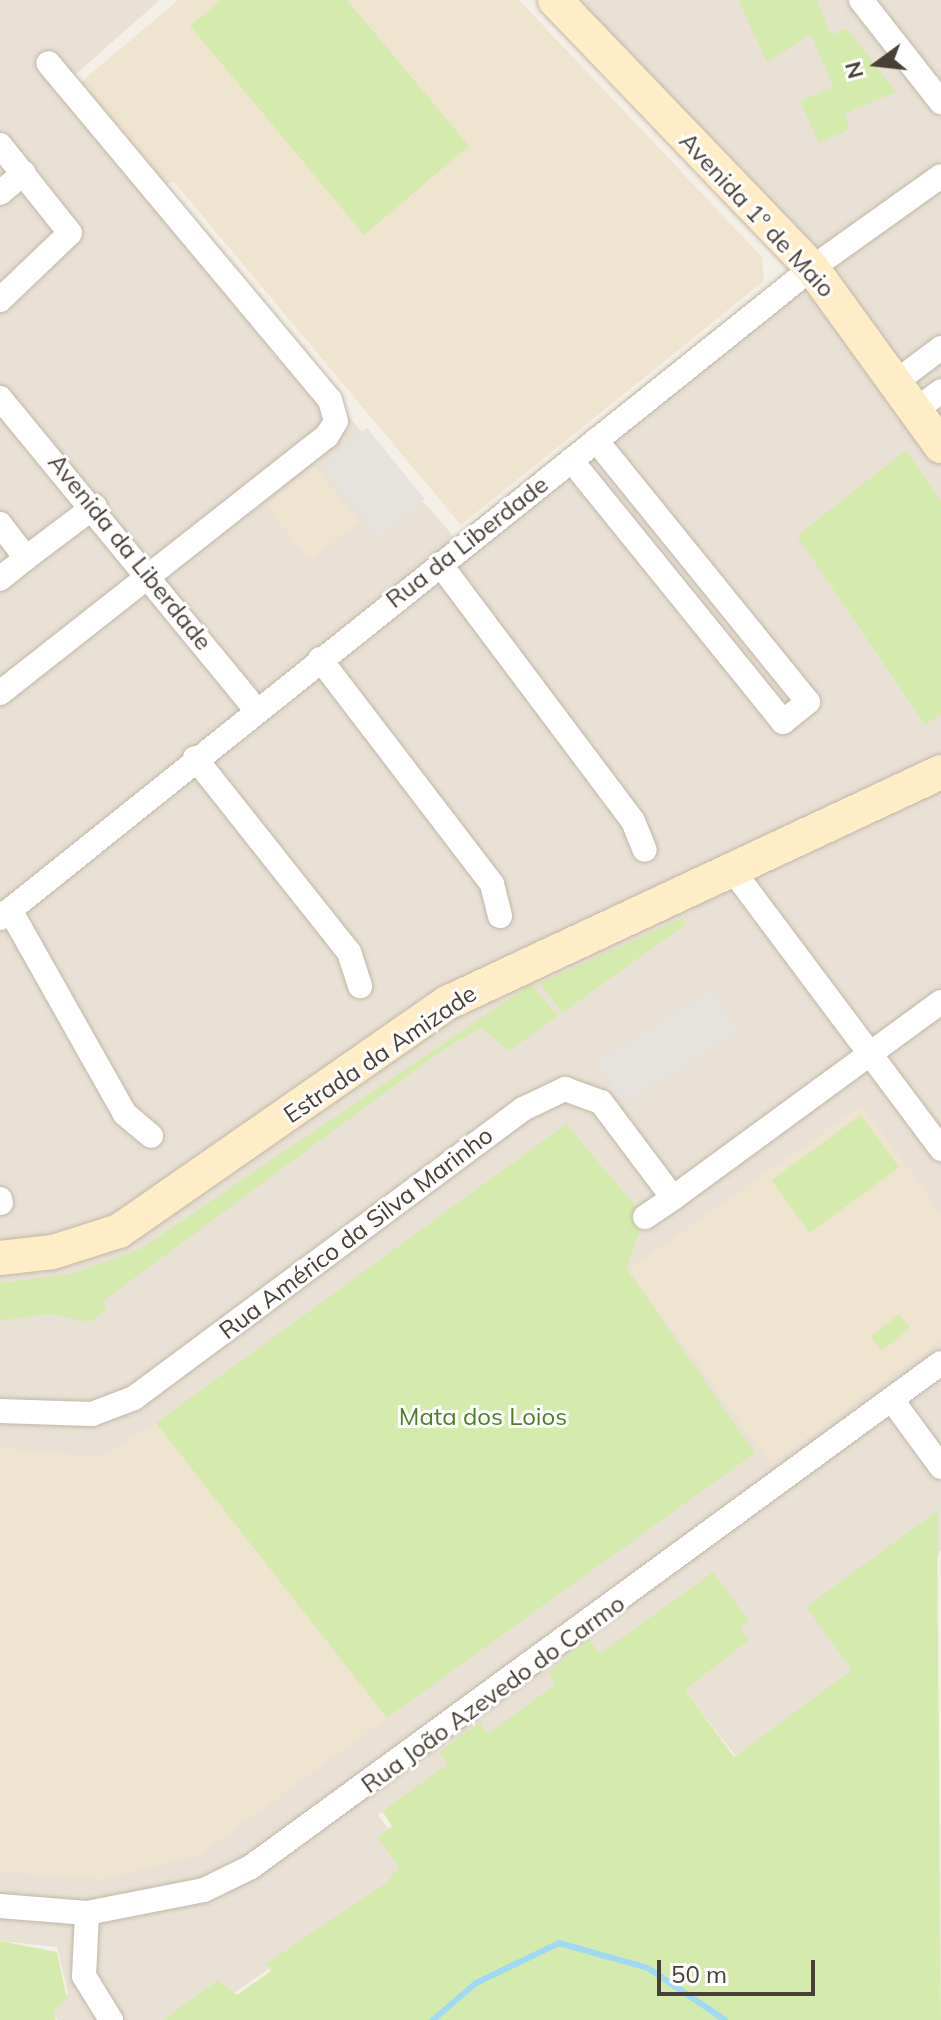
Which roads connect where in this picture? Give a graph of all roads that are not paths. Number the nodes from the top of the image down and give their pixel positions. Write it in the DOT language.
graph roads {
  1 [pos="555,0"];
  2 [pos="861,0"];
  3 [pos="48,63"];
  4 [pos="941,102"];
  5 [pos="0,145"];
  6 [pos="24,173"];
  7 [pos="941,176"];
  8 [pos="0,193"];
  9 [pos="812,268"];
  10 [pos="0,300"];
  11 [pos="941,348"];
  12 [pos="897,381"];
  13 [pos="0,398"];
  14 [pos="928,400"];
  15 [pos="596,440"];
  16 [pos="941,446"];
  17 [pos="571,460"];
  18 [pos="95,506"];
  19 [pos="0,524"];
  20 [pos="26,558"];
  21 [pos="440,564"];
  22 [pos="149,575"];
  23 [pos="0,579"];
  24 [pos="320,659"];
  25 [pos="0,693"];
  26 [pos="256,710"];
  27 [pos="195,758"];
  28 [pos="941,772"];
  29 [pos="645,850"];
  30 [pos="731,868"];
  31 [pos="5,914"];
  32 [pos="500,916"];
  33 [pos="360,986"];
  34 [pos="941,1002"];
  35 [pos="870,1053"];
  36 [pos="151,1136"];
  37 [pos="941,1149"];
  38 [pos="673,1198"];
  39 [pos="645,1217"];
  40 [pos="0,1258"];
  41 [pos="941,1363"];
  42 [pos="892,1400"];
  43 [pos="0,1411"];
  44 [pos="937,1453"];
  45 [pos="0,1906"];
  46 [pos="87,1913"];
  47 [pos="111,2020"];
  1 -- 9 [label="street, Avenida 1º de Maio"];
  2 -- 4 [label="street"];
  3 -- 22 [label="street"];
  5 -- 6 [label="street"];
  6 -- 8 [label="street"];
  6 -- 10 [label="street"];
  7 -- 9 [label="street, Rua da Liberdade"];
  9 -- 12 [label="street, Avenida 1º de Maio"];
  9 -- 15 [label="street, Rua da Liberdade"];
  11 -- 12 [label="street"];
  12 -- 14 [label="street, Avenida 1º de Maio"];
  13 -- 18 [label="street, Avenida da Liberdade"];
  14 -- 16 [label="street, Avenida 1º de Maio"];
  15 -- 17 [label="street, Rua da Liberdade"];
  15 -- 17 [label="street"];
  17 -- 21 [label="street, Rua da Liberdade"];
  18 -- 20 [label="street"];
  18 -- 22 [label="street, Avenida da Liberdade"];
  19 -- 20 [label="street"];
  20 -- 23 [label="street"];
  21 -- 24 [label="street, Rua da Liberdade"];
  21 -- 29 [label="street"];
  22 -- 25 [label="street"];
  22 -- 26 [label="street, Avenida da Liberdade"];
  24 -- 26 [label="street, Rua da Liberdade"];
  24 -- 32 [label="street"];
  26 -- 27 [label="street, Rua da Liberdade"];
  27 -- 31 [label="street, Rua da Liberdade"];
  27 -- 33 [label="street"];
  28 -- 30 [label="street, Estrada da Amizade"];
  30 -- 35 [label="street"];
  30 -- 40 [label="street, Estrada da Amizade"];
  31 -- 36 [label="street"];
  34 -- 35 [label="street"];
  35 -- 37 [label="street"];
  35 -- 38 [label="street"];
  38 -- 39 [label="street"];
  38 -- 43 [label="street, Rua Américo da Silva Marinho"];
  41 -- 42 [label="street, Rua João Azevedo do Carmo"];
  42 -- 44 [label="street"];
  42 -- 46 [label="street, Rua João Azevedo do Carmo"];
  45 -- 46 [label="street, Rua João Azevedo do Carmo"];
  46 -- 47 [label="street"];
}
